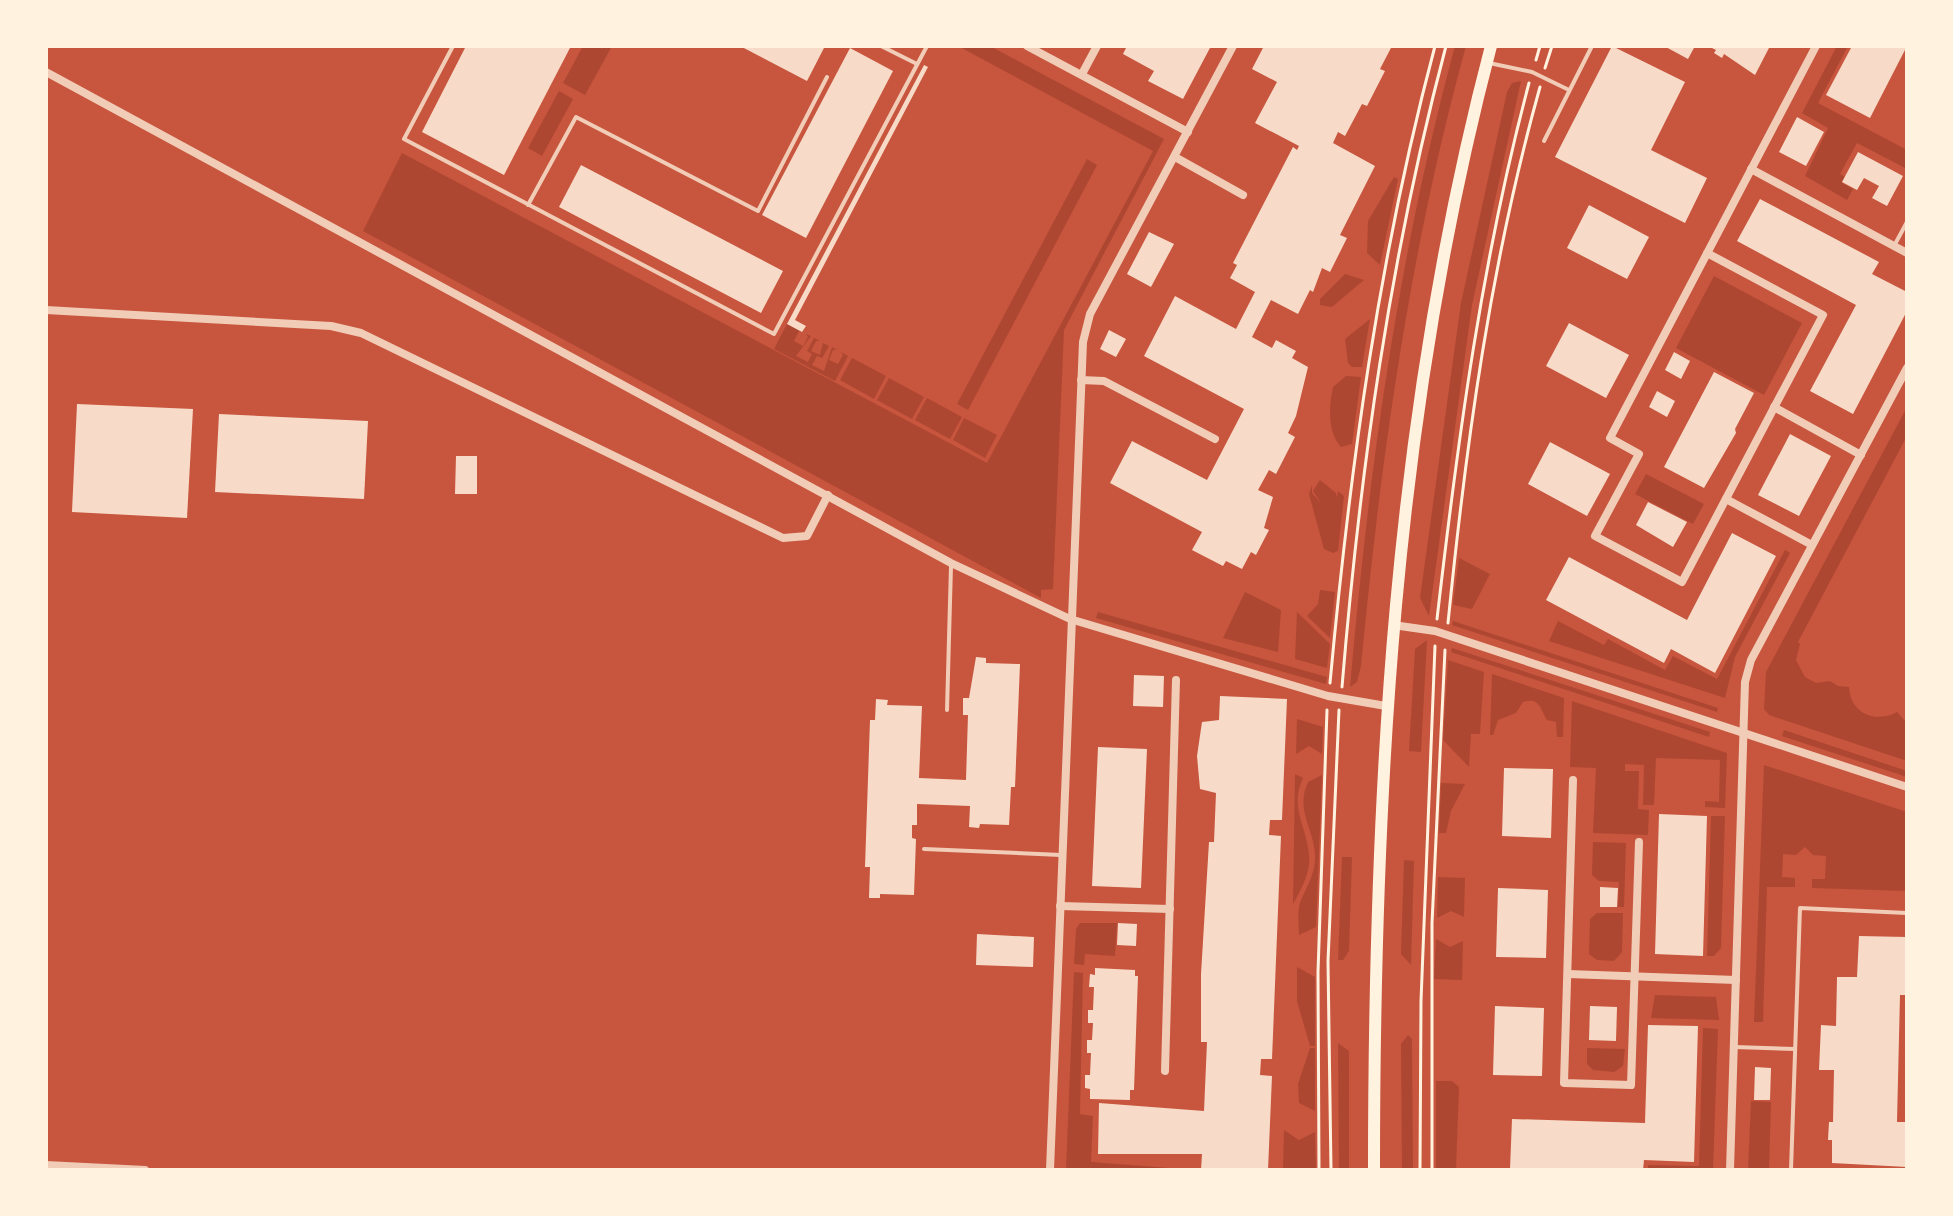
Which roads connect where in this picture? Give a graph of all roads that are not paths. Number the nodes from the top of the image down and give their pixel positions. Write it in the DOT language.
graph roads {
  1 [pos="453,46"];
  2 [pos="881,46"];
  3 [pos="927,46"];
  4 [pos="1027,46"];
  5 [pos="1097,46"];
  6 [pos="1233,46"];
  7 [pos="1491,46"];
  8 [pos="1592,46"];
  9 [pos="1816,46"];
  10 [pos="1487,63"];
  11 [pos="917,64"];
  12 [pos="46,72"];
  13 [pos="1082,74"];
  14 [pos="827,77"];
  15 [pos="1569,90"];
  16 [pos="1188,132"];
  17 [pos="1544,141"];
  18 [pos="1175,157"];
  19 [pos="1751,169"];
  20 [pos="1243,195"];
  21 [pos="528,205"];
  22 [pos="1907,222"];
  23 [pos="1894,246"];
  24 [pos="1707,253"];
  25 [pos="1907,253"];
  26 [pos="46,310"];
  27 [pos="1907,368"];
  28 [pos="1081,380"];
  29 [pos="1774,407"];
  30 [pos="1215,439"];
  31 [pos="1861,455"];
  32 [pos="828,495"];
  33 [pos="1726,499"];
  34 [pos="1812,545"];
  35 [pos="951,563"];
  36 [pos="1070,619"];
  37 [pos="1393,625"];
  38 [pos="1176,680"];
  39 [pos="1386,706"];
  40 [pos="947,710"];
  41 [pos="1744,732"];
  42 [pos="1573,780"];
  43 [pos="1907,787"];
  44 [pos="1639,842"];
  45 [pos="924,849"];
  46 [pos="1061,855"];
  47 [pos="1060,906"];
  48 [pos="1170,909"];
  49 [pos="1907,913"];
  50 [pos="1568,974"];
  51 [pos="1634,977"];
  52 [pos="1736,980"];
  53 [pos="1734,1047"];
  54 [pos="1796,1049"];
  55 [pos="1165,1071"];
  56 [pos="46,1165"];
  57 [pos="145,1170"];
  58 [pos="1050,1170"];
  59 [pos="1374,1170"];
  60 [pos="1730,1170"];
  61 [pos="1791,1170"];
  1 -- 21 [label="lane"];
  2 -- 11 [label="lane"];
  3 -- 11 [label="lane"];
  4 -- 13 [label="street"];
  5 -- 13 [label="street"];
  6 -- 16 [label="street"];
  7 -- 10 [label="main road"];
  8 -- 15 [label="lane"];
  9 -- 19 [label="street"];
  10 -- 15 [label="lane"];
  10 -- 37 [label="main road"];
  11 -- 21 [label="lane"];
  12 -- 32 [label="street"];
  13 -- 16 [label="street"];
  14 -- 21 [label="lane"];
  15 -- 17 [label="lane"];
  16 -- 18 [label="street"];
  18 -- 20 [label="street"];
  18 -- 28 [label="street"];
  19 -- 23 [label="street"];
  19 -- 24 [label="street"];
  22 -- 23 [label="lane"];
  23 -- 25 [label="street"];
  24 -- 29 [label="street"];
  24 -- 33 [label="street"];
  26 -- 32 [label="street"];
  27 -- 31 [label="street"];
  28 -- 30 [label="street"];
  28 -- 36 [label="street"];
  29 -- 31 [label="street"];
  29 -- 33 [label="street"];
  31 -- 34 [label="street"];
  32 -- 35 [label="street"];
  33 -- 34 [label="street"];
  34 -- 41 [label="street"];
  35 -- 36 [label="street"];
  35 -- 40 [label="lane"];
  36 -- 39 [label="street"];
  36 -- 46 [label="street"];
  37 -- 39 [label="main road"];
  37 -- 41 [label="street"];
  38 -- 48 [label="street"];
  39 -- 59 [label="main road"];
  41 -- 43 [label="street"];
  41 -- 52 [label="street"];
  42 -- 50 [label="street"];
  44 -- 51 [label="street"];
  45 -- 46 [label="lane"];
  46 -- 47 [label="street"];
  47 -- 48 [label="street"];
  47 -- 58 [label="street"];
  48 -- 55 [label="street"];
  49 -- 54 [label="lane"];
  50 -- 51 [label="street"];
  50 -- 51 [label="street"];
  51 -- 52 [label="street"];
  52 -- 53 [label="street"];
  53 -- 54 [label="lane"];
  53 -- 60 [label="street"];
  54 -- 61 [label="lane"];
  56 -- 57 [label="street"];
}
